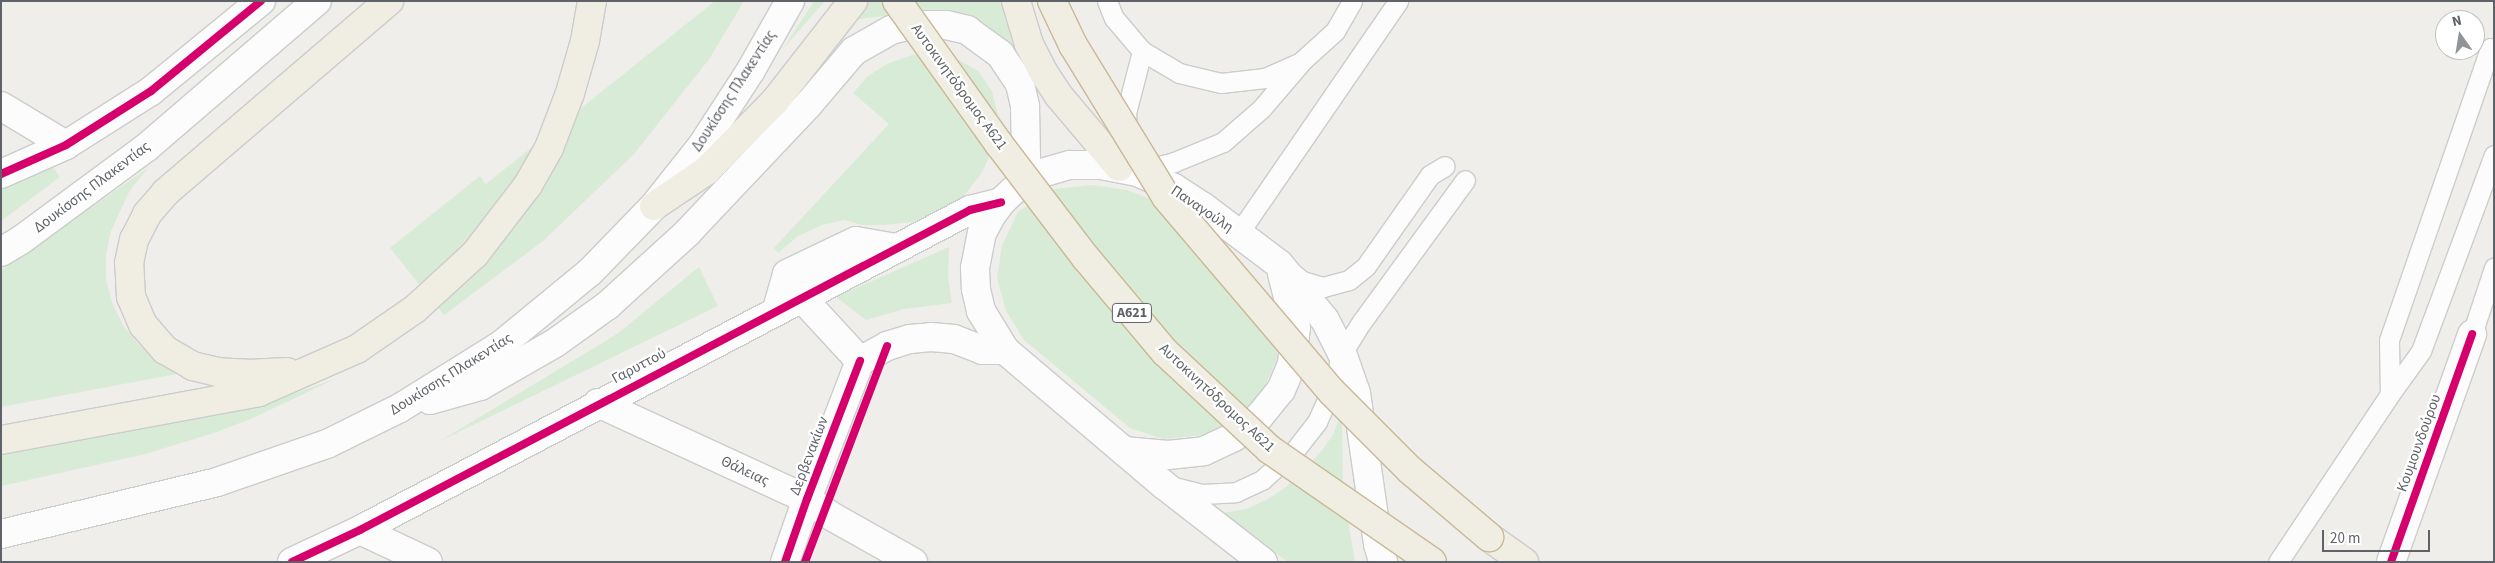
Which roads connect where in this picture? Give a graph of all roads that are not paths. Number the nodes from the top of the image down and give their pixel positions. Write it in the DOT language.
graph roads {
  1 [pos="261,1"];
  2 [pos="318,1"];
  3 [pos="389,1"];
  4 [pos="592,1"];
  5 [pos="790,1"];
  6 [pos="854,1"];
  7 [pos="897,1"];
  8 [pos="1016,1"];
  9 [pos="1052,1"];
  10 [pos="1107,1"];
  11 [pos="1352,1"];
  12 [pos="1398,1"];
  13 [pos="2490,48"];
  14 [pos="1142,51"];
  15 [pos="1303,60"];
  16 [pos="1,106"];
  17 [pos="66,145"];
  18 [pos="2494,155"];
  19 [pos="1445,166"];
  20 [pos="1128,169"];
  21 [pos="1,174"];
  22 [pos="1465,180"];
  23 [pos="1010,194"];
  24 [pos="654,206"];
  25 [pos="1238,234"];
  26 [pos="894,248"];
  27 [pos="1,252"];
  28 [pos="1279,264"];
  29 [pos="2494,268"];
  30 [pos="801,297"];
  31 [pos="776,309"];
  32 [pos="2472,334"];
  33 [pos="1005,350"];
  34 [pos="1342,353"];
  35 [pos="860,361"];
  36 [pos="321,367"];
  37 [pos="2390,394"];
  38 [pos="598,403"];
  39 [pos="400,408"];
  40 [pos="1,440"];
  41 [pos="1124,451"];
  42 [pos="1164,485"];
  43 [pos="807,499"];
  44 [pos="360,530"];
  45 [pos="1,534"];
  46 [pos="292,562"];
  47 [pos="428,562"];
  48 [pos="785,562"];
  49 [pos="913,562"];
  50 [pos="1263,562"];
  51 [pos="1383,562"];
  52 [pos="1432,562"];
  53 [pos="1524,562"];
  54 [pos="2278,562"];
  55 [pos="2391,562"];
  1 -- 17 [label="main road"];
  2 -- 27 [label="main road, Δουκίσσης Πλακεντίας"];
  3 -- 36 [label="highway"];
  4 -- 36 [label="highway"];
  5 -- 24 [label="main road, Δουκίσσης Πλακεντίας"];
  6 -- 24 [label="highway"];
  7 -- 52 [label="highway, Αυτοκινητόδρομος Α621 / Α621, bridge"];
  8 -- 20 [label="highway"];
  9 -- 53 [label="highway, bridge"];
  10 -- 14 [label="lane"];
  11 -- 15 [label="lane"];
  12 -- 25 [label="lane"];
  13 -- 37 [label="lane"];
  14 -- 15 [label="lane"];
  14 -- 20 [label="lane"];
  15 -- 20 [label="lane"];
  16 -- 17 [label="main road"];
  17 -- 21 [label="main road"];
  18 -- 37 [label="lane"];
  19 -- 28 [label="lane"];
  20 -- 23 [label="main road, Παναγούλη"];
  20 -- 25 [label="main road, Παναγούλη"];
  22 -- 34 [label="lane"];
  23 -- 26 [label="main road, Γαρυττού"];
  23 -- 33 [label="main road, Παναγούλη"];
  23 -- 39 [label="main road"];
  24 -- 39 [label="main road, Δουκίσσης Πλακεντίας"];
  25 -- 28 [label="main road, Παναγούλη"];
  26 -- 30 [label="main road, Γαρυττού"];
  26 -- 31 [label="main road"];
  28 -- 34 [label="main road, Παναγούλη"];
  28 -- 41 [label="main road"];
  29 -- 32 [label="lane, Κουμουνδούρου"];
  30 -- 31 [label="main road, Γαρυττού"];
  30 -- 35 [label="main road"];
  31 -- 38 [label="main road, Γαρυττού"];
  32 -- 55 [label="main road, Κουμουνδούρου"];
  33 -- 35 [label="main road"];
  33 -- 41 [label="main road, Παναγούλη"];
  34 -- 42 [label="lane"];
  34 -- 51 [label="main road, Παναγούλη"];
  35 -- 43 [label="main road, Δερβενακίων"];
  36 -- 40 [label="highway"];
  37 -- 54 [label="lane"];
  38 -- 43 [label="main road, Θάλειας"];
  38 -- 44 [label="main road, Γαρυττού"];
  39 -- 45 [label="main road, Δουκίσσης Πλακεντίας"];
  41 -- 42 [label="main road, Παναγούλη"];
  42 -- 50 [label="main road, Παναγούλη"];
  43 -- 48 [label="main road, Δερβενακίων"];
  43 -- 49 [label="main road, Θάλειας"];
  44 -- 46 [label="main road, Γαρυττού"];
  44 -- 47 [label="main road"];
}
